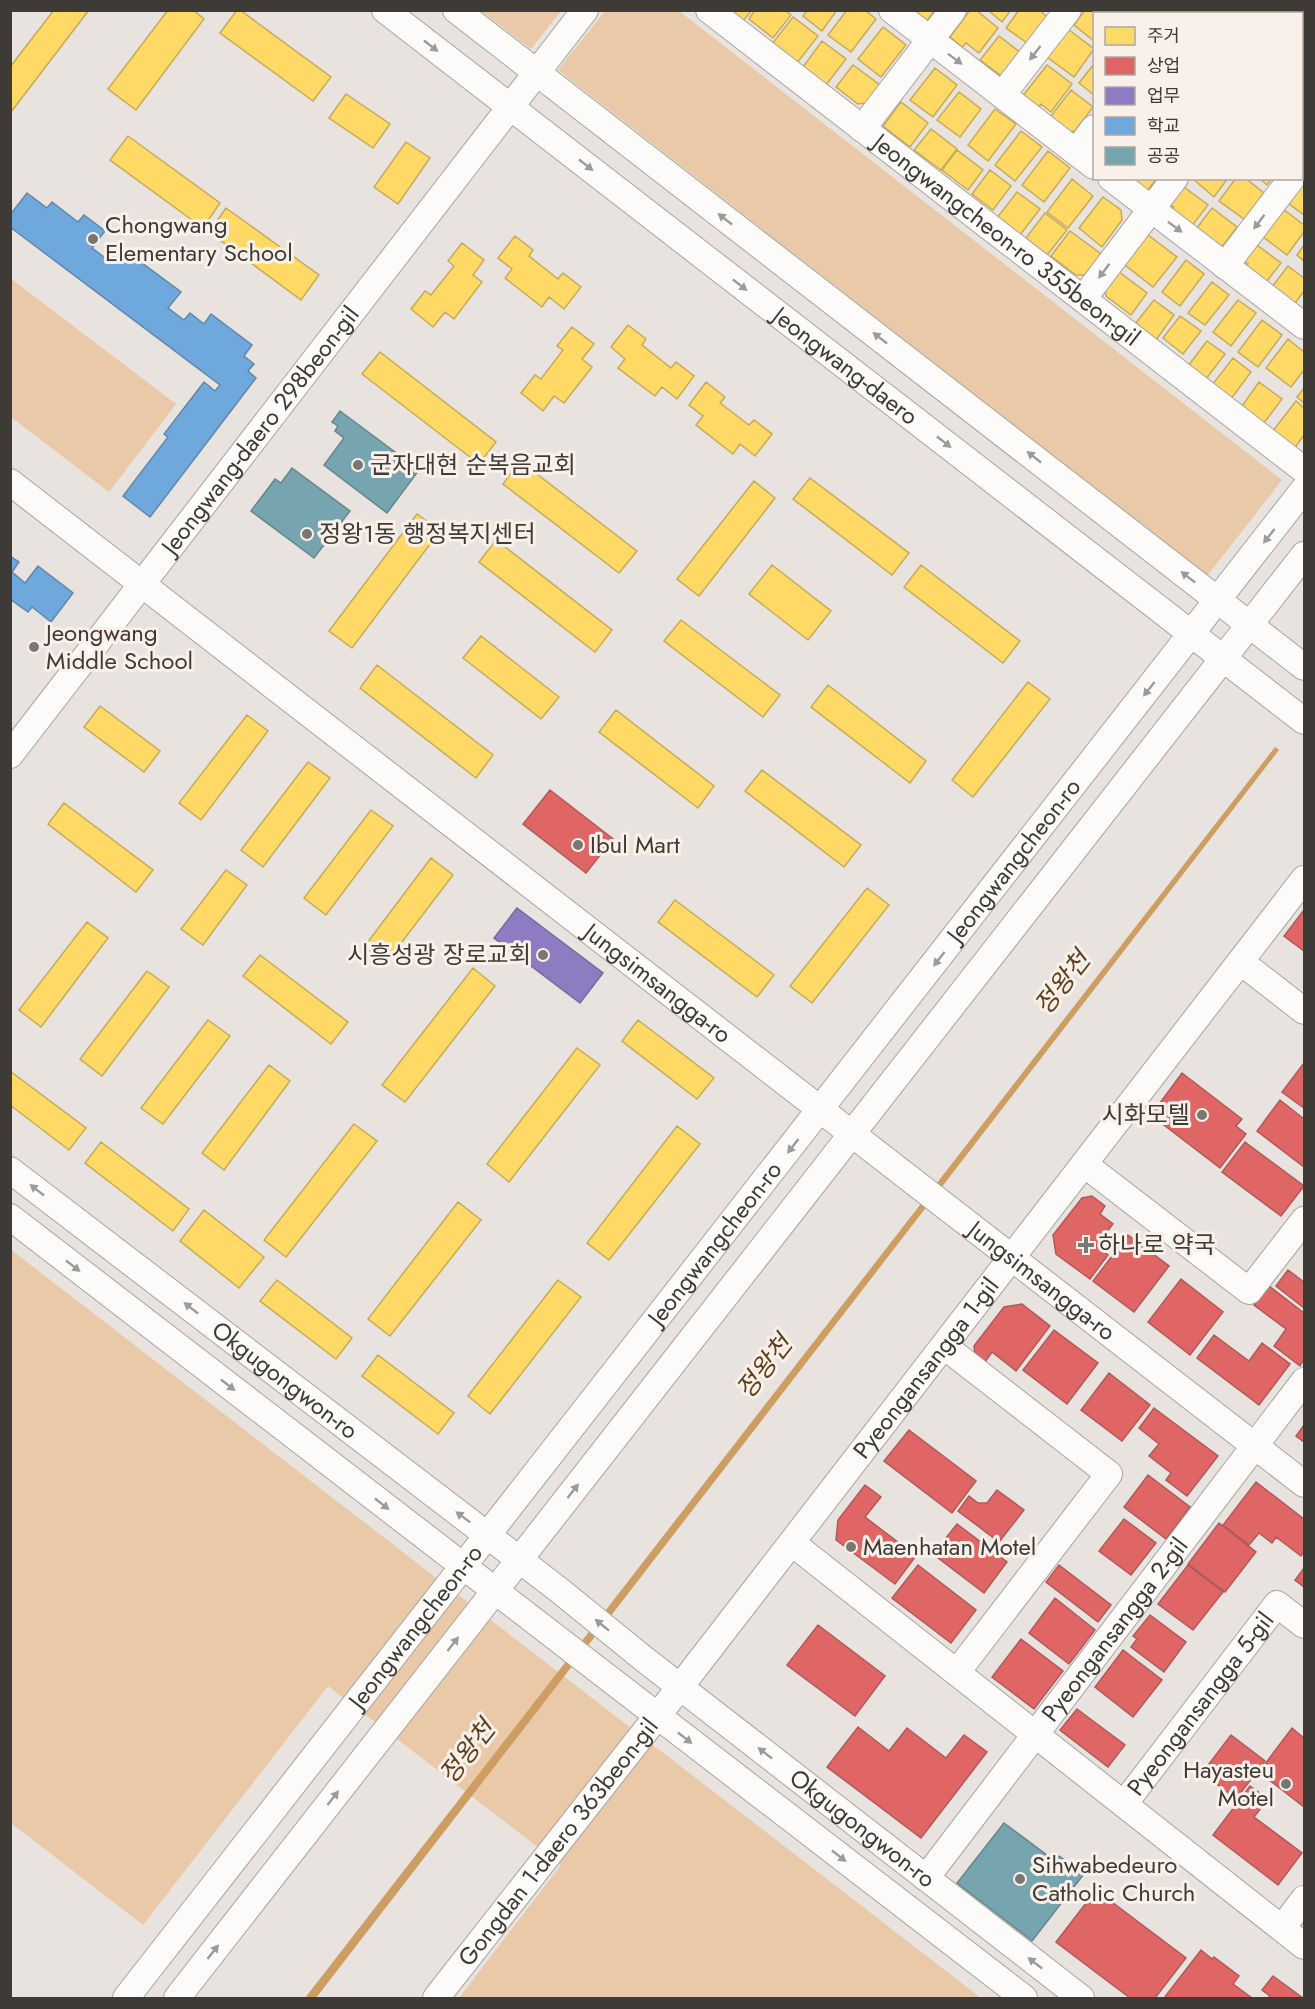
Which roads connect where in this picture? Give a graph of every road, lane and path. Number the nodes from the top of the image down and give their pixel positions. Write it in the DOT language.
graph roads {
  1 [pos="385,10"];
  2 [pos="456,10"];
  3 [pos="585,10"];
  4 [pos="709,10"];
  5 [pos="892,10"];
  6 [pos="953,10"];
  7 [pos="1068,10"];
  8 [pos="930,40"];
  9 [pos="537,73"];
  10 [pos="1002,95"];
  11 [pos="510,107"];
  12 [pos="862,129"];
  13 [pos="1093,134"];
  14 [pos="1085,159"];
  15 [pos="1114,180"];
  16 [pos="1173,180"];
  17 [pos="1290,180"];
  18 [pos="1151,209"];
  19 [pos="1225,266"];
  20 [pos="1083,299"];
  21 [pos="1304,326"];
  22 [pos="1305,470"];
  23 [pos="10,482"];
  24 [pos="1305,489"];
  25 [pos="1305,555"];
  26 [pos="142,584"];
  27 [pos="1218,600"];
  28 [pos="1250,625"];
  29 [pos="1192,634"];
  30 [pos="1224,659"];
  31 [pos="1303,666"];
  32 [pos="1305,721"];
  33 [pos="10,755"];
  34 [pos="1305,879"];
  35 [pos="1241,962"];
  36 [pos="1305,1011"];
  37 [pos="821,1110"];
  38 [pos="853,1134"];
  39 [pos="1084,1164"];
  40 [pos="10,1170"];
  41 [pos="10,1217"];
  42 [pos="1305,1220"];
  43 [pos="1012,1258"];
  44 [pos="944,1346"];
  45 [pos="1305,1381"];
  46 [pos="1256,1446"];
  47 [pos="1305,1484"];
  48 [pos="487,1535"];
  49 [pos="792,1543"];
  50 [pos="519,1560"];
  51 [pos="463,1566"];
  52 [pos="495,1591"];
  53 [pos="1305,1625"];
  54 [pos="957,1672"];
  55 [pos="680,1687"];
  56 [pos="657,1716"];
  57 [pos="1036,1735"];
  58 [pos="1124,1804"];
  59 [pos="926,1878"];
  60 [pos="1305,1899"];
  61 [pos="1282,1928"];
  62 [pos="1305,1946"];
  63 [pos="126,1998"];
  64 [pos="177,1998"];
  65 [pos="436,1998"];
  66 [pos="1024,1998"];
  67 [pos="1081,1998"];
  1 -- 11 [label="street, Jeongwang-daero, one-way"];
  2 -- 9 [label="street, Jeongwang-daero"];
  3 -- 9 [label="street, Jeongwang-daero 298beon-gil"];
  4 -- 12 [label="street, Jeongwangcheon-ro 355beon-gil"];
  5 -- 8 [label="street"];
  6 -- 8 [label="street"];
  7 -- 10 [label="street, one-way"];
  8 -- 10 [label="street, one-way"];
  8 -- 12 [label="street"];
  9 -- 11 [label="street, Jeongwang-daero 298beon-gil"];
  27 -- 9 [label="street, Jeongwang-daero, one-way"];
  10 -- 14 [label="street"];
  11 -- 26 [label="street, Jeongwang-daero 298beon-gil"];
  11 -- 29 [label="street, Jeongwang-daero, one-way"];
  12 -- 20 [label="street, Jeongwangcheon-ro 355beon-gil"];
  13 -- 14 [label="street"];
  15 -- 18 [label="street"];
  16 -- 18 [label="street"];
  17 -- 19 [label="street, one-way"];
  18 -- 19 [label="street, one-way"];
  18 -- 20 [label="street, one-way"];
  19 -- 21 [label="street"];
  20 -- 22 [label="street, Jeongwangcheon-ro 355beon-gil"];
  23 -- 26 [label="street, Jungsimsangga-ro"];
  24 -- 27 [label="street, Jeongwangcheon-ro, one-way"];
  25 -- 28 [label="street, Jeongwangcheon-ro"];
  26 -- 33 [label="street, Jeongwang-daero 298beon-gil"];
  26 -- 37 [label="street, Jungsimsangga-ro"];
  27 -- 28 [label="street, Jeongwang-daero"];
  27 -- 29 [label="street, Jeongwangcheon-ro"];
  28 -- 30 [label="street, Jeongwangcheon-ro"];
  28 -- 31 [label="street, Jeongwang-daero"];
  29 -- 30 [label="street, Jeongwang-daero"];
  29 -- 37 [label="street, Jeongwangcheon-ro, one-way"];
  30 -- 32 [label="street, Jeongwang-daero"];
  30 -- 38 [label="street, Jeongwangcheon-ro"];
  34 -- 35 [label="street, Pyeongansangga 1-gil"];
  35 -- 36 [label="street"];
  35 -- 39 [label="street, Pyeongansangga 1-gil"];
  37 -- 38 [label="street, Jungsimsangga-ro"];
  37 -- 48 [label="street, Jeongwangcheon-ro, one-way"];
  38 -- 43 [label="street, Jungsimsangga-ro"];
  50 -- 38 [label="street, Jeongwangcheon-ro, one-way"];
  39 -- 42 [label="street"];
  39 -- 43 [label="street, Pyeongansangga 1-gil"];
  48 -- 40 [label="street, Okgugongwon-ro, one-way"];
  41 -- 51 [label="street, Okgugongwon-ro, one-way"];
  43 -- 44 [label="street, Pyeongansangga 1-gil"];
  43 -- 46 [label="street, Jungsimsangga-ro"];
  44 -- 49 [label="street, Pyeongansangga 1-gil"];
  44 -- 54 [label="street"];
  45 -- 46 [label="street, Pyeongansangga 2-gil"];
  46 -- 47 [label="street, Jungsimsangga-ro"];
  46 -- 57 [label="street, Pyeongansangga 2-gil"];
  48 -- 50 [label="street, Okgugongwon-ro"];
  48 -- 51 [label="street, Jeongwangcheon-ro"];
  49 -- 54 [label="street, Pyeongansangga 5-gil"];
  49 -- 55 [label="street, Pyeongansangga 1-gil"];
  50 -- 52 [label="street, Jeongwangcheon-ro"];
  55 -- 50 [label="street, Okgugongwon-ro, one-way"];
  51 -- 52 [label="street, Okgugongwon-ro"];
  51 -- 63 [label="street, Jeongwangcheon-ro"];
  52 -- 56 [label="street, Okgugongwon-ro"];
  64 -- 52 [label="street, Jeongwangcheon-ro, one-way"];
  53 -- 58 [label="street, Pyeongansangga 5-gil"];
  54 -- 57 [label="street, Pyeongansangga 5-gil"];
  55 -- 56 [label="street, Gongdan 1-daero 363beon-gil"];
  59 -- 55 [label="street, Okgugongwon-ro, one-way"];
  56 -- 65 [label="street, Gongdan 1-daero 363beon-gil"];
  56 -- 66 [label="street, Okgugongwon-ro, one-way"];
  57 -- 58 [label="street, Pyeongansangga 5-gil"];
  57 -- 59 [label="street, Pyeongansangga 2-gil"];
  58 -- 61 [label="street, Pyeongansangga 5-gil"];
  67 -- 59 [label="street, Okgugongwon-ro, one-way"];
  60 -- 61 [label="street"];
  61 -- 62 [label="street, Pyeongansangga 5-gil"];
}
